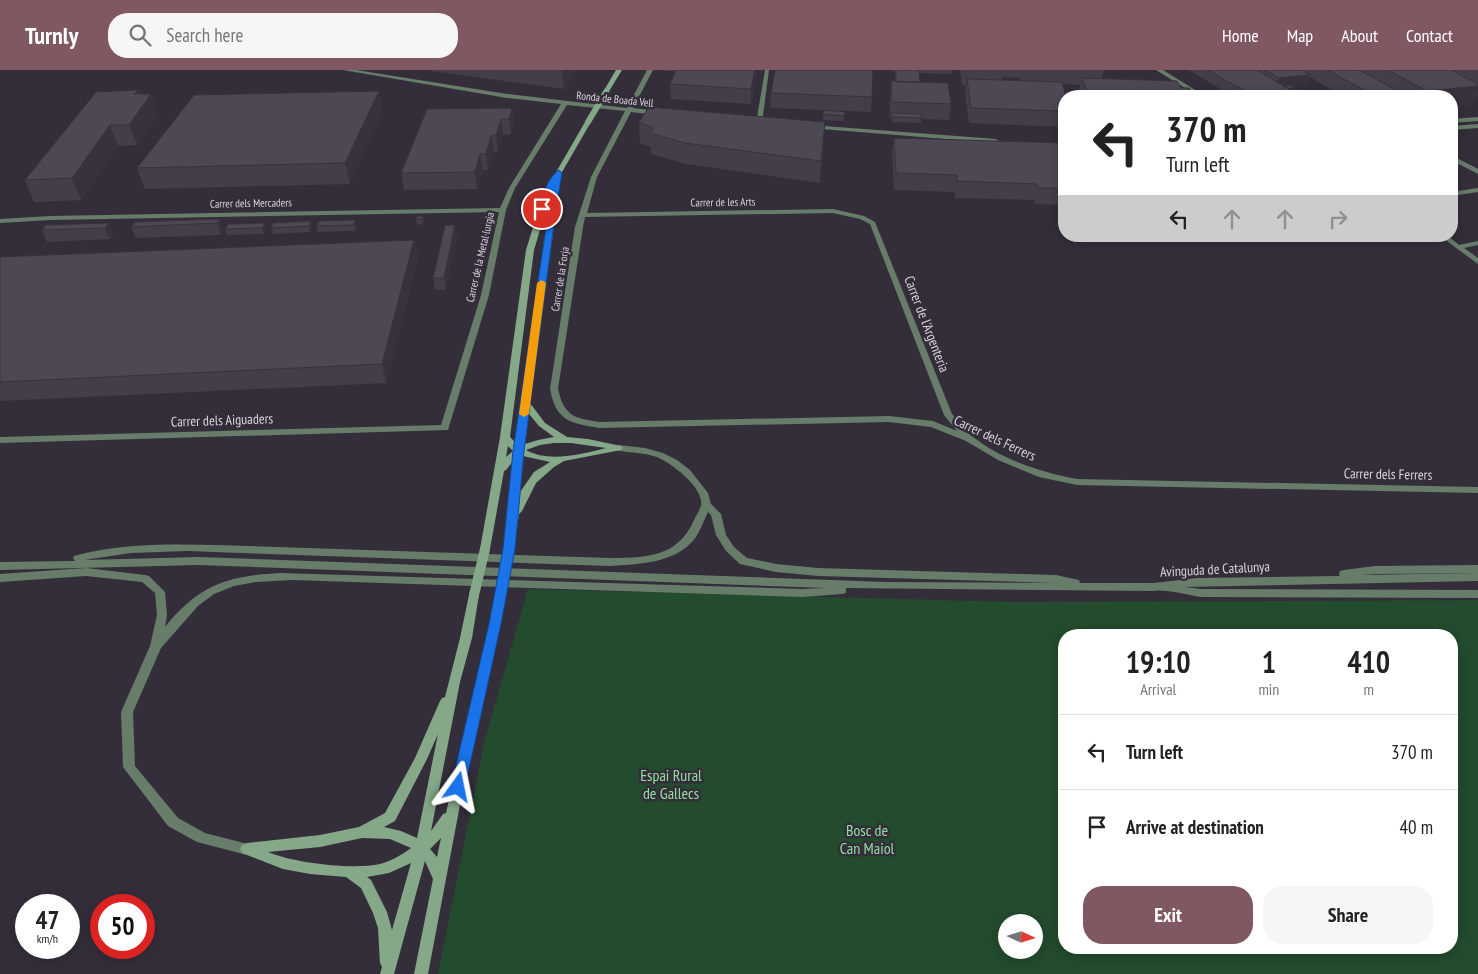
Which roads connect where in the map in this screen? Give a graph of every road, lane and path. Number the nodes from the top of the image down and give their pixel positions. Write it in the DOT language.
graph roads {
  1 [pos="346,70"];
  2 [pos="620,70"];
  3 [pos="650,70"];
  4 [pos="767,70"];
  5 [pos="1159,70"];
  6 [pos="372,72"];
  7 [pos="1192,90"];
  8 [pos="564,103"];
  9 [pos="628,111"];
  10 [pos="665,114"];
  11 [pos="1478,119"];
  12 [pos="1458,120"];
  13 [pos="750,122"];
  14 [pos="759,123"];
  15 [pos="769,124"];
  16 [pos="1478,126"];
  17 [pos="808,127"];
  18 [pos="1458,127"];
  19 [pos="1001,142"];
  20 [pos="1458,161"];
  21 [pos="1478,172"];
  22 [pos="559,173"];
  23 [pos="1478,190"];
  24 [pos="1458,193"];
  25 [pos="502,210"];
  26 [pos="583,215"];
  27 [pos="862,217"];
  28 [pos="0,221"];
  29 [pos="1452,242"];
  30 [pos="1478,243"];
  31 [pos="1459,247"];
  32 [pos="1478,262"];
  33 [pos="526,404"];
  34 [pos="563,415"];
  35 [pos="445,428"];
  36 [pos="505,437"];
  37 [pos="564,439"];
  38 [pos="969,439"];
  39 [pos="0,440"];
  40 [pos="618,448"];
  41 [pos="518,451"];
  42 [pos="567,458"];
  43 [pos="499,475"];
  44 [pos="1478,490"];
  45 [pos="706,505"];
  46 [pos="513,521"];
  47 [pos="58,563"];
  48 [pos="0,566"];
  49 [pos="1478,569"];
  50 [pos="0,578"];
  51 [pos="1478,578"];
  52 [pos="1293,580"];
  53 [pos="886,586"];
  54 [pos="1154,587"];
  55 [pos="1094,588"];
  56 [pos="1478,592"];
  57 [pos="156,646"];
  58 [pos="454,682"];
  59 [pos="454,805"];
  60 [pos="362,832"];
  61 [pos="247,848"];
  62 [pos="421,850"];
  63 [pos="349,871"];
  64 [pos="438,882"];
  65 [pos="387,974"];
  66 [pos="421,974"];
  1 -- 6 [label="street, Ronda de Boada Vell"];
  2 -- 22 [label="main road, bridge"];
  3 -- 9 [label="street, Carrer de la Forja"];
  4 -- 14 [label="lane"];
  5 -- 7 [label="street"];
  6 -- 8 [label="street, Ronda de Boada Vell"];
  8 -- 9 [label="street, Ronda de Boada Vell"];
  8 -- 25 [label="street, Carrer de la Metal·lurgia"];
  9 -- 10 [label="street, Ronda de Boada Vell"];
  9 -- 26 [label="street, Carrer de la Forja"];
  11 -- 12 [label="street"];
  13 -- 14 [label="street"];
  14 -- 15 [label="street"];
  16 -- 18 [label="lane"];
  17 -- 19 [label="street"];
  20 -- 21 [label="street"];
  22 -- 33 [label="main road"];
  22 -- 36 [label="main road"];
  23 -- 24 [label="street"];
  25 -- 28 [label="street, Carrer dels Mercaders"];
  25 -- 35 [label="street, Carrer de la Metal·lurgia"];
  26 -- 27 [label="street, Carrer de les Arts"];
  26 -- 34 [label="street, Carrer de la Forja"];
  27 -- 38 [label="street, Carrer de l'Argenteria"];
  29 -- 31 [label="street"];
  30 -- 31 [label="street"];
  31 -- 32 [label="street"];
  33 -- 37 [label="main road"];
  33 -- 41 [label="main road"];
  34 -- 38 [label="street, Carrer dels Ferrers"];
  35 -- 39 [label="street, Carrer dels Aiguaders"];
  36 -- 41 [label="main road"];
  36 -- 43 [label="main road"];
  37 -- 40 [label="main road"];
  37 -- 41 [label="main road"];
  38 -- 44 [label="street, Carrer dels Ferrers"];
  40 -- 42 [label="main road"];
  40 -- 45 [label="street"];
  41 -- 42 [label="main road"];
  41 -- 43 [label="main road"];
  41 -- 46 [label="main road"];
  42 -- 46 [label="main road"];
  43 -- 58 [label="main road, bridge"];
  45 -- 47 [label="street"];
  45 -- 55 [label="street"];
  46 -- 59 [label="main road, bridge"];
  47 -- 48 [label="street"];
  47 -- 53 [label="street"];
  49 -- 52 [label="street"];
  50 -- 57 [label="street"];
  51 -- 52 [label="street, Avinguda de Catalunya"];
  52 -- 54 [label="street, Avinguda de Catalunya"];
  53 -- 55 [label="street"];
  53 -- 57 [label="street"];
  54 -- 55 [label="street"];
  54 -- 56 [label="street, Avinguda de Catalunya"];
  57 -- 61 [label="street"];
  58 -- 60 [label="main road"];
  58 -- 62 [label="main road"];
  59 -- 62 [label="main road"];
  59 -- 64 [label="main road"];
  60 -- 61 [label="main road"];
  60 -- 62 [label="main road"];
  61 -- 63 [label="main road"];
  62 -- 63 [label="main road"];
  62 -- 64 [label="main road"];
  62 -- 65 [label="main road"];
  63 -- 65 [label="main road"];
  64 -- 66 [label="main road"];
}
